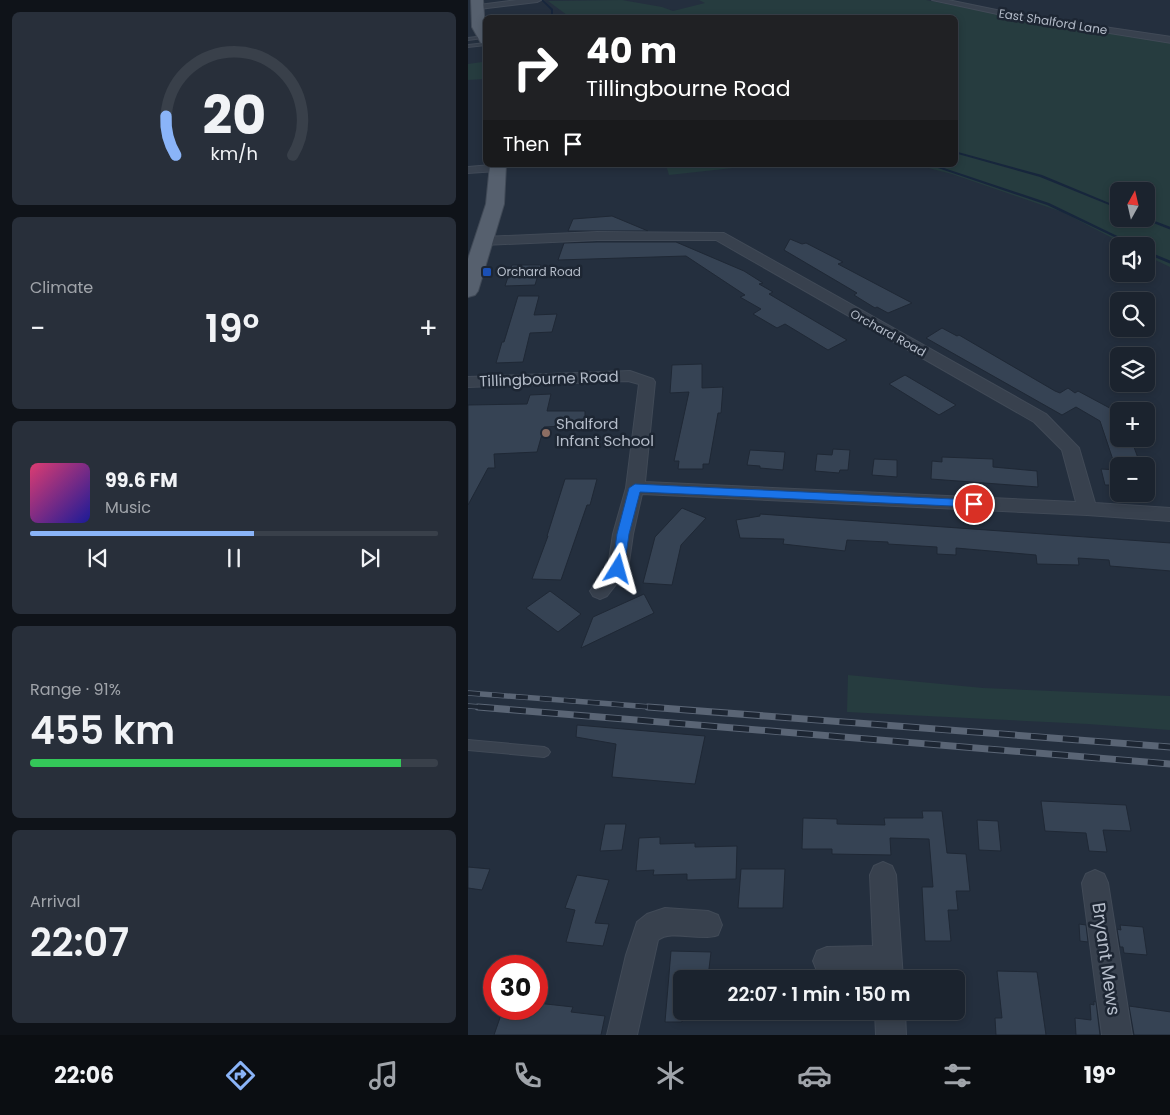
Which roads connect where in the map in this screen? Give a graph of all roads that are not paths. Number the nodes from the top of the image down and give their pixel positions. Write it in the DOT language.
graph roads {
  1 [pos="536,0"];
  2 [pos="936,0"];
  3 [pos="532,1"];
  4 [pos="956,2"];
  5 [pos="478,4"];
  6 [pos="483,36"];
  7 [pos="468,39"];
  8 [pos="483,40"];
  9 [pos="1170,40"];
  10 [pos="483,41"];
  11 [pos="468,46"];
  12 [pos="490,167"];
  13 [pos="498,167"];
  14 [pos="468,170"];
  15 [pos="484,240"];
  16 [pos="468,292"];
  17 [pos="468,382"];
  18 [pos="635,488"];
  19 [pos="1087,509"];
  20 [pos="1170,515"];
  21 [pos="600,591"];
  22 [pos="468,744"];
  23 [pos="544,752"];
  24 [pos="883,875"];
  25 [pos="1095,883"];
  26 [pos="708,926"];
  27 [pos="827,961"];
  28 [pos="888,970"];
  29 [pos="890,1020"];
  30 [pos="622,1035"];
  31 [pos="891,1035"];
  32 [pos="1117,1035"];
  1 -- 3 [label="street"];
  2 -- 4 [label="street, East Shalford Lane"];
  3 -- 5 [label="street"];
  4 -- 9 [label="street, East Shalford Lane"];
  5 -- 6 [label="main road"];
  7 -- 8 [label="lane"];
  10 -- 11 [label="lane"];
  12 -- 14 [label="street"];
  13 -- 15 [label="main road"];
  15 -- 16 [label="main road"];
  15 -- 19 [label="street, Orchard Road"];
  17 -- 18 [label="street, Tillingbourne Road"];
  18 -- 19 [label="street"];
  18 -- 21 [label="street"];
  19 -- 20 [label="street"];
  22 -- 23 [label="lane"];
  24 -- 28 [label="street"];
  25 -- 32 [label="street, Bryant Mews"];
  26 -- 30 [label="street"];
  27 -- 28 [label="street"];
  29 -- 31 [label="street"];
}
